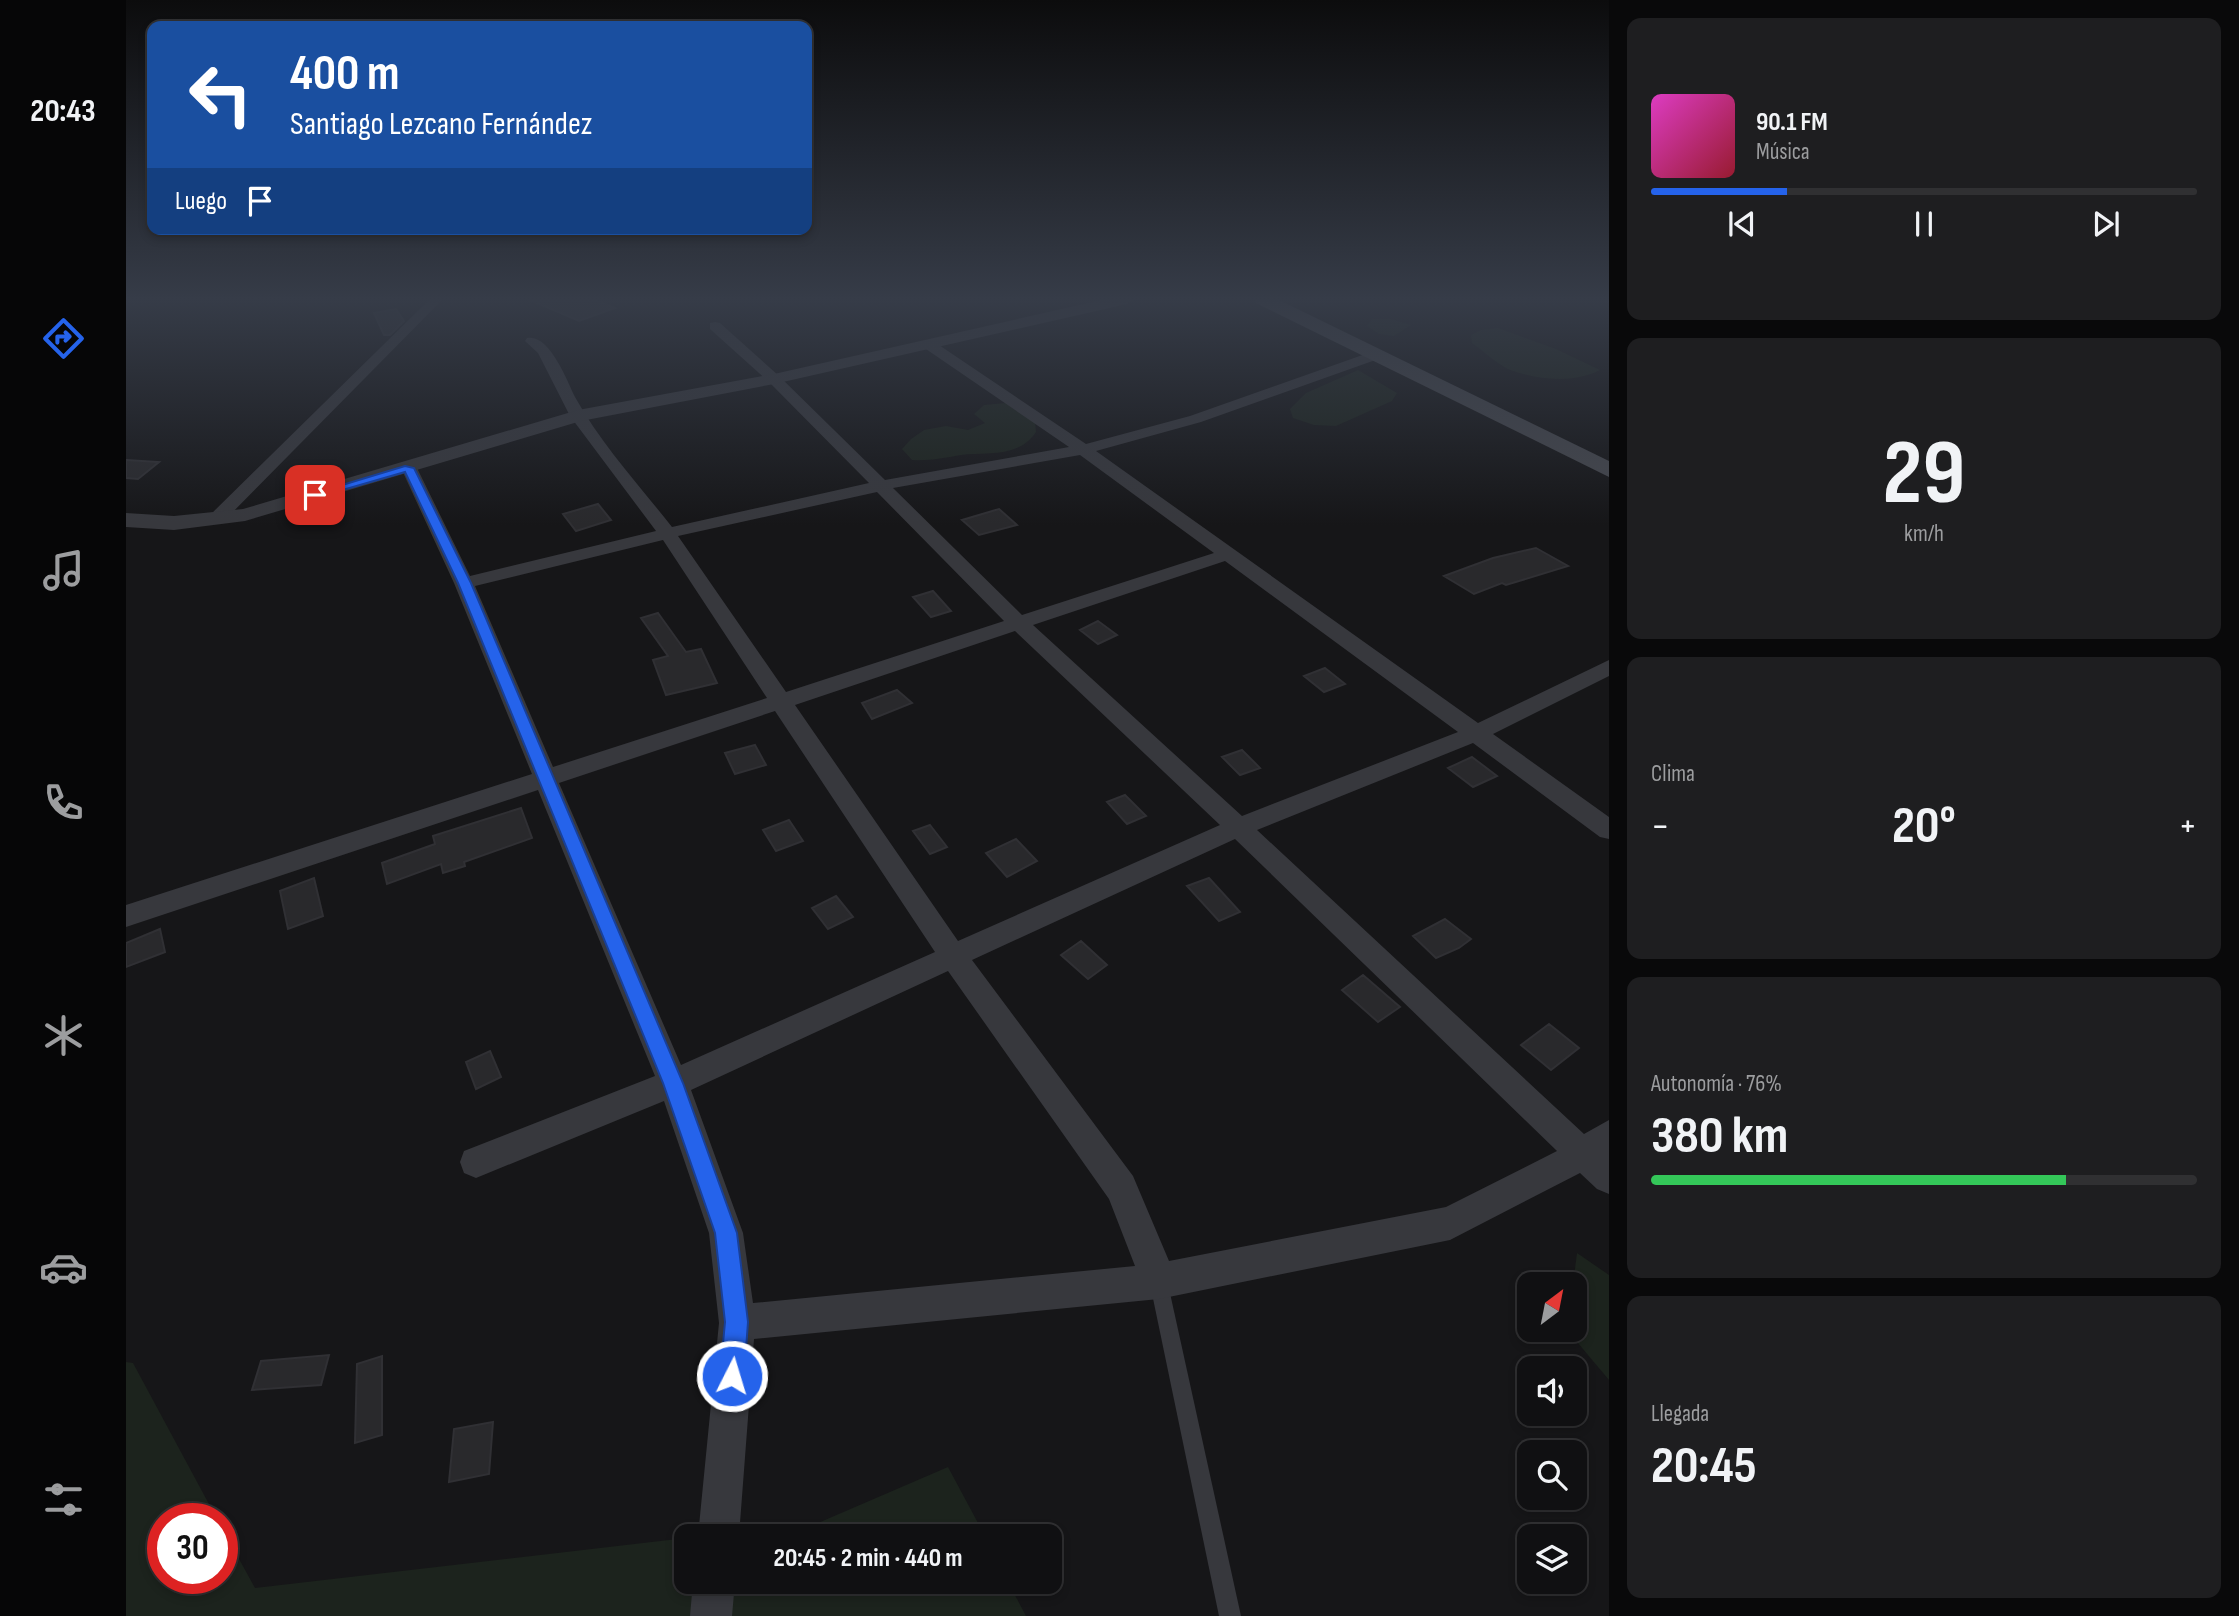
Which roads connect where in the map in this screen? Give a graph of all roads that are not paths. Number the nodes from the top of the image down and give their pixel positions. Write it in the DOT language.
graph roads {
  1 [pos="362,374"];
  2 [pos="556,374"];
  3 [pos="769,374"];
  4 [pos="794,374"];
  5 [pos="973,374"];
  6 [pos="1323,374"];
  7 [pos="1415,374"];
  8 [pos="774,379"];
  9 [pos="578,416"];
  10 [pos="1083,449"];
  11 [pos="409,468"];
  12 [pos="1609,470"];
  13 [pos="880,486"];
  14 [pos="216,519"];
  15 [pos="126,520"];
  16 [pos="667,533"];
  17 [pos="1229,554"];
  18 [pos="464,583"];
  19 [pos="1018,623"];
  20 [pos="1609,667"];
  21 [pos="780,702"];
  22 [pos="1477,733"];
  23 [pos="546,778"];
  24 [pos="1238,827"];
  25 [pos="1609,830"];
  26 [pos="126,916"];
  27 [pos="952,955"];
  28 [pos="673,1083"];
  29 [pos="1596,1144"];
  30 [pos="475,1162"];
  31 [pos="1609,1178"];
  32 [pos="1158,1281"];
  33 [pos="737,1322"];
  34 [pos="719,1524"];
  35 [pos="713,1594"];
  36 [pos="711,1616"];
  37 [pos="1230,1616"];
  1 -- 14 [label="street"];
  2 -- 9 [label="street"];
  3 -- 8 [label="street"];
  4 -- 8 [label="street"];
  5 -- 10 [label="street"];
  6 -- 10 [label="street"];
  7 -- 12 [label="main road"];
  8 -- 9 [label="street"];
  8 -- 13 [label="street"];
  9 -- 11 [label="street"];
  9 -- 16 [label="street"];
  10 -- 13 [label="street"];
  10 -- 17 [label="street"];
  11 -- 14 [label="street"];
  11 -- 18 [label="street"];
  13 -- 16 [label="street"];
  13 -- 19 [label="street"];
  14 -- 15 [label="street"];
  16 -- 18 [label="street"];
  16 -- 21 [label="street"];
  17 -- 19 [label="street"];
  17 -- 22 [label="street"];
  18 -- 23 [label="street"];
  19 -- 21 [label="street"];
  19 -- 24 [label="street"];
  20 -- 22 [label="street"];
  21 -- 23 [label="street"];
  21 -- 27 [label="street"];
  22 -- 24 [label="street"];
  22 -- 25 [label="street"];
  23 -- 26 [label="street"];
  23 -- 28 [label="street"];
  24 -- 27 [label="street"];
  24 -- 29 [label="street"];
  27 -- 28 [label="street"];
  27 -- 32 [label="street"];
  28 -- 30 [label="street"];
  28 -- 33 [label="street"];
  29 -- 31 [label="street"];
  29 -- 32 [label="street"];
  32 -- 33 [label="street"];
  32 -- 37 [label="lane"];
  33 -- 34 [label="street"];
  35 -- 36 [label="street"];
}
